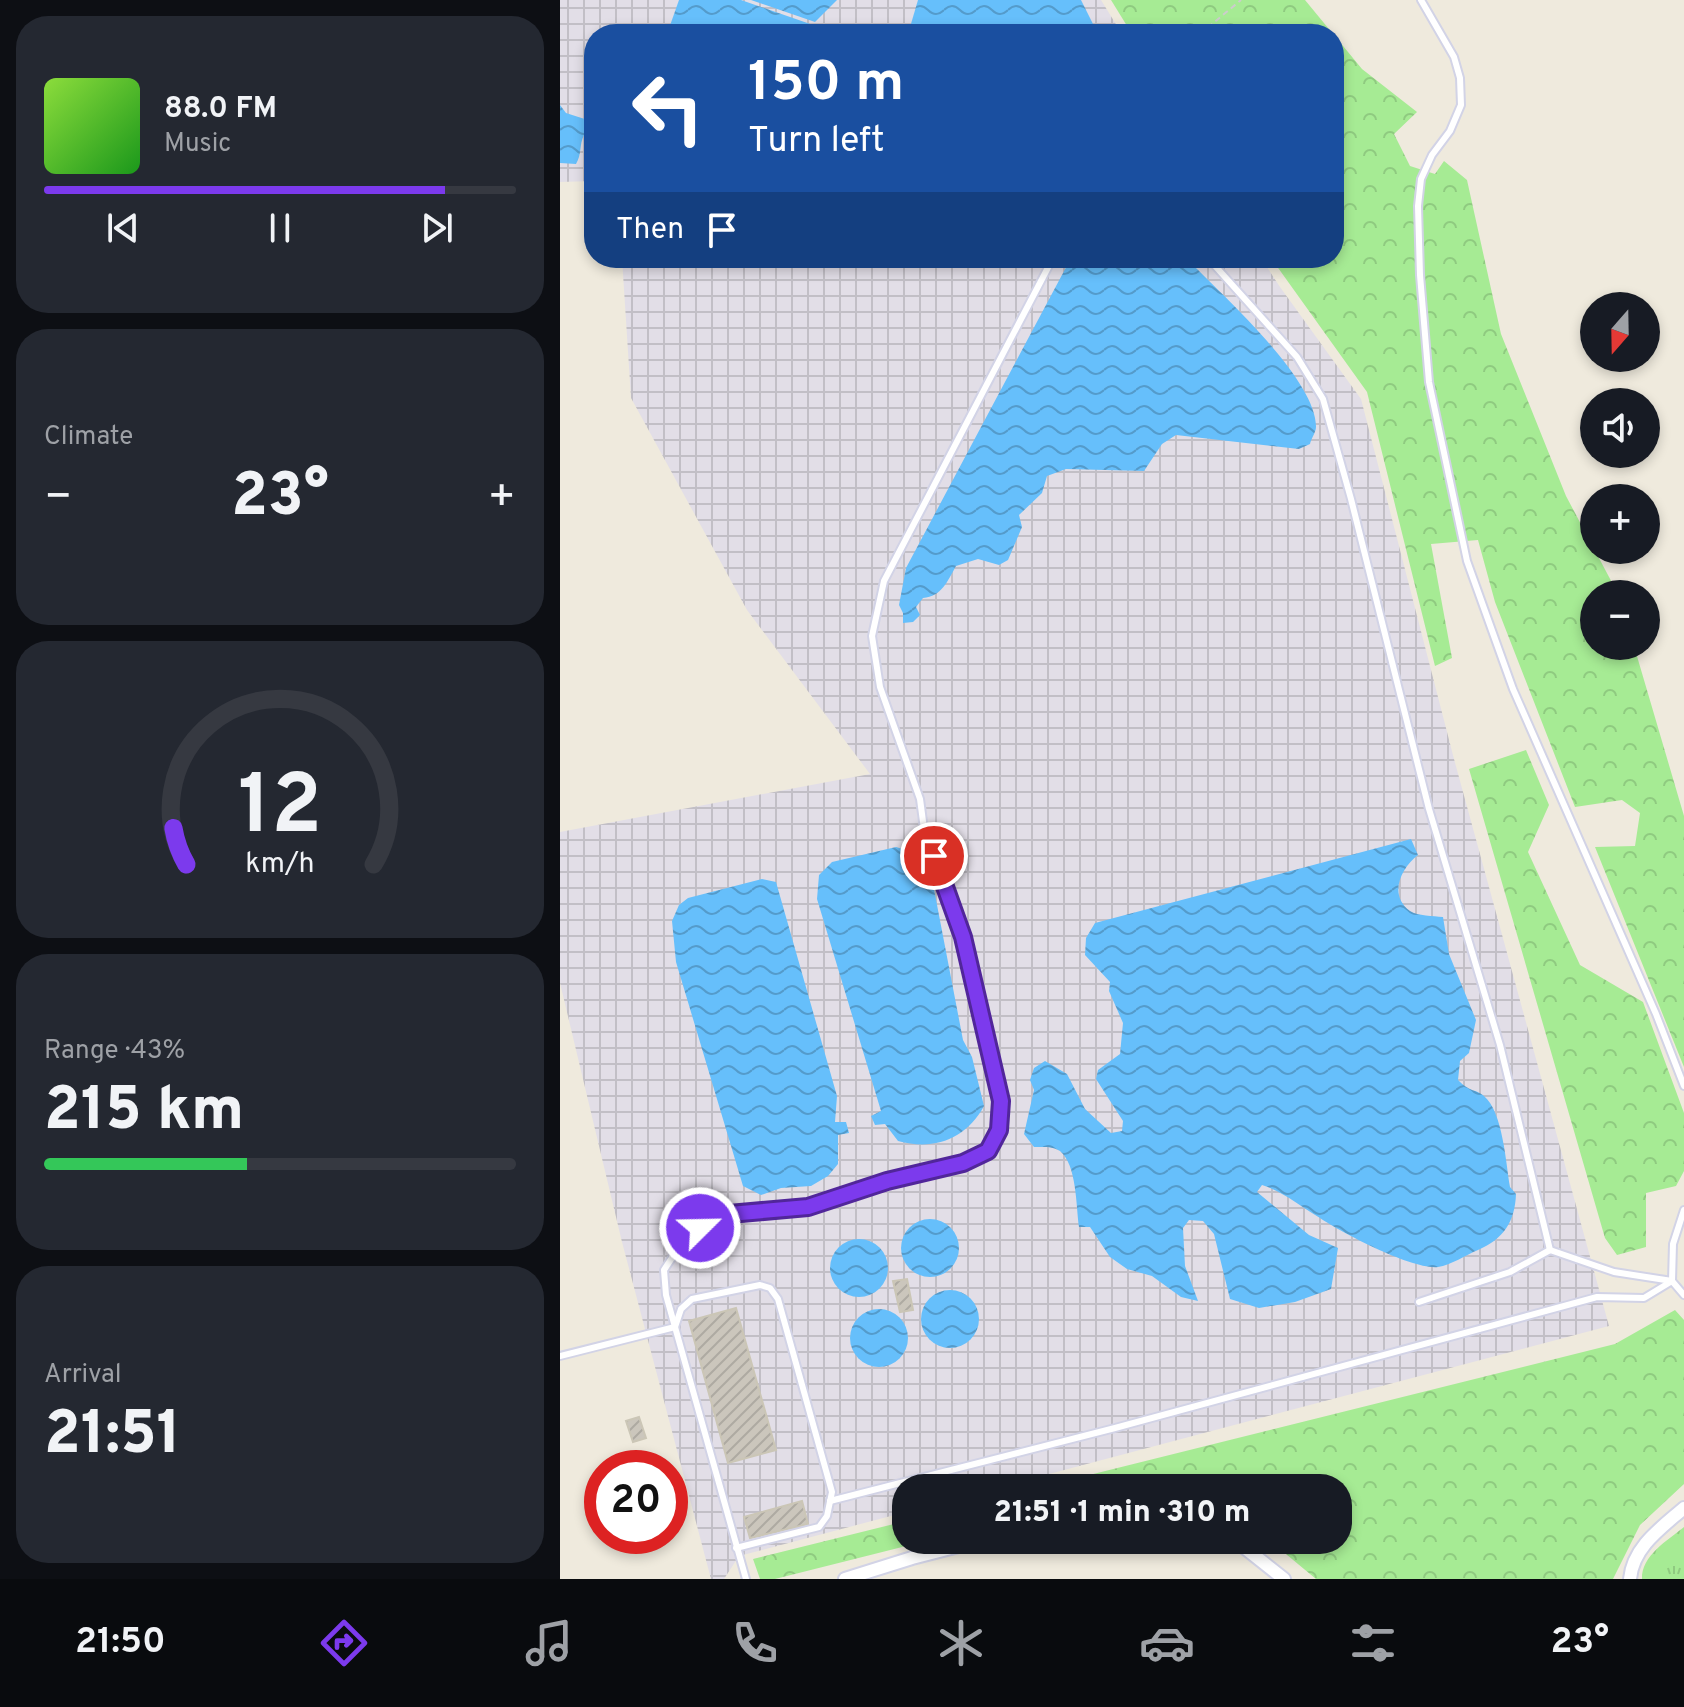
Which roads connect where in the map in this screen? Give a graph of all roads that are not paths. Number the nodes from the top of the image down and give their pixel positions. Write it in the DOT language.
graph roads {
  1 [pos="1421,0"];
  2 [pos="1048,268"];
  3 [pos="1217,268"];
  4 [pos="1684,1086"];
  5 [pos="1684,1210"];
  6 [pos="1550,1250"];
  7 [pos="1672,1281"];
  8 [pos="1684,1295"];
  9 [pos="1419,1302"];
  10 [pos="675,1327"];
  11 [pos="560,1356"];
  12 [pos="830,1501"];
  13 [pos="1684,1508"];
  14 [pos="736,1548"];
  15 [pos="928,1554"];
  16 [pos="1253,1554"];
  17 [pos="746,1579"];
  18 [pos="845,1579"];
  19 [pos="1284,1579"];
  20 [pos="1630,1579"];
  1 -- 4 [label="lane"];
  2 -- 10 [label="lane"];
  3 -- 6 [label="lane"];
  5 -- 7 [label="lane"];
  6 -- 7 [label="lane"];
  6 -- 9 [label="lane"];
  7 -- 8 [label="lane"];
  7 -- 12 [label="lane"];
  10 -- 11 [label="lane"];
  10 -- 12 [label="lane"];
  10 -- 14 [label="lane"];
  12 -- 14 [label="lane"];
  13 -- 20 [label="street"];
  14 -- 17 [label="lane"];
  15 -- 18 [label="street"];
  16 -- 19 [label="street"];
}
